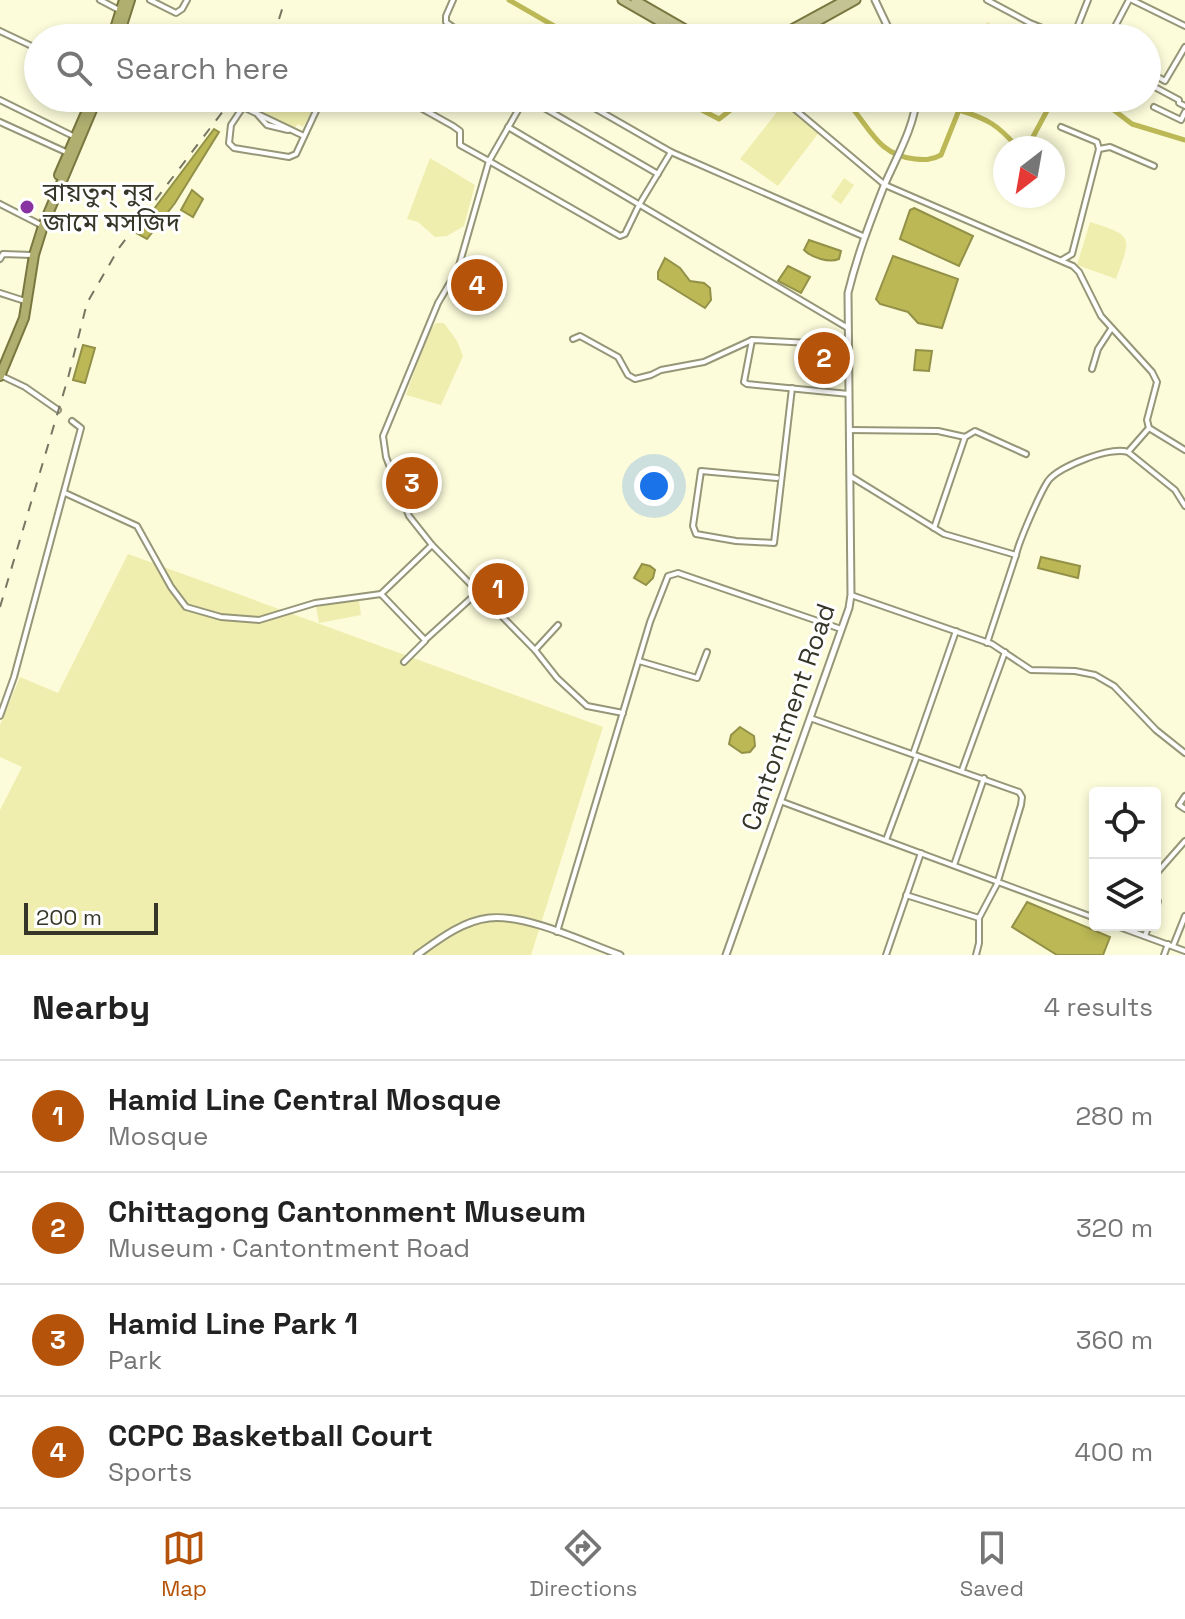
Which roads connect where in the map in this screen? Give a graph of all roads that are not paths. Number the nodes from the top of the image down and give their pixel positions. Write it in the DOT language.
graph roads {
  1 [pos="99,0"];
  2 [pos="124,0"];
  3 [pos="130,0"];
  4 [pos="150,0"];
  5 [pos="187,0"];
  6 [pos="453,0"];
  7 [pos="622,0"];
  8 [pos="635,0"];
  9 [pos="845,0"];
  10 [pos="856,0"];
  11 [pos="875,0"];
  12 [pos="987,0"];
  13 [pos="1088,0"];
  14 [pos="1130,0"];
  15 [pos="121,11"];
  16 [pos="118,24"];
  17 [pos="121,24"];
  18 [pos="450,24"];
  19 [pos="664,24"];
  20 [pos="677,24"];
  21 [pos="801,24"];
  22 [pos="813,24"];
  23 [pos="886,24"];
  24 [pos="1036,24"];
  25 [pos="1077,24"];
  26 [pos="1117,24"];
  27 [pos="1185,26"];
  28 [pos="0,31"];
  29 [pos="24,42"];
  30 [pos="1185,47"];
  31 [pos="1161,78"];
  32 [pos="1161,90"];
  33 [pos="0,100"];
  34 [pos="1185,109"];
  35 [pos="1161,110"];
  36 [pos="24,112"];
  37 [pos="24,112"];
  38 [pos="87,112"];
  39 [pos="88,112"];
  40 [pos="240,112"];
  41 [pos="254,112"];
  42 [pos="315,112"];
  43 [pos="428,112"];
  44 [pos="517,112"];
  45 [pos="550,112"];
  46 [pos="601,112"];
  47 [pos="798,112"];
  48 [pos="914,112"];
  49 [pos="0,122"];
  50 [pos="508,127"];
  51 [pos="1061,127"];
  52 [pos="304,136"];
  53 [pos="75,137"];
  54 [pos="1099,149"];
  55 [pos="671,152"];
  56 [pos="71,154"];
  57 [pos="489,161"];
  58 [pos="1154,166"];
  59 [pos="658,174"];
  60 [pos="885,185"];
  61 [pos="0,204"];
  62 [pos="639,205"];
  63 [pos="42,225"];
  64 [pos="865,237"];
  65 [pos="32,255"];
  66 [pos="0,259"];
  67 [pos="1060,260"];
  68 [pos="0,293"];
  69 [pos="25,301"];
  70 [pos="848,328"];
  71 [pos="1111,329"];
  72 [pos="573,339"];
  73 [pos="752,340"];
  74 [pos="849,345"];
  75 [pos="0,366"];
  76 [pos="1092,369"];
  77 [pos="0,376"];
  78 [pos="792,388"];
  79 [pos="849,394"];
  80 [pos="58,410"];
  81 [pos="72,421"];
  82 [pos="1149,428"];
  83 [pos="849,430"];
  84 [pos="965,437"];
  85 [pos="1185,450"];
  86 [pos="1128,452"];
  87 [pos="1026,454"];
  88 [pos="850,476"];
  89 [pos="777,478"];
  90 [pos="65,493"];
  91 [pos="1185,506"];
  92 [pos="934,528"];
  93 [pos="432,545"];
  94 [pos="1016,555"];
  95 [pos="479,591"];
  96 [pos="381,594"];
  97 [pos="851,595"];
  98 [pos="558,625"];
  99 [pos="841,629"];
  100 [pos="956,631"];
  101 [pos="425,640"];
  102 [pos="987,643"];
  103 [pos="535,650"];
  104 [pos="1005,651"];
  105 [pos="707,652"];
  106 [pos="639,661"];
  107 [pos="404,662"];
  108 [pos="623,713"];
  109 [pos="0,716"];
  110 [pos="810,718"];
  111 [pos="1185,753"];
  112 [pos="915,755"];
  113 [pos="962,770"];
  114 [pos="984,778"];
  115 [pos="1185,796"];
  116 [pos="780,801"];
  117 [pos="1185,809"];
  118 [pos="886,840"];
  119 [pos="1185,841"];
  120 [pos="921,853"];
  121 [pos="954,865"];
  122 [pos="1161,868"];
  123 [pos="997,881"];
  124 [pos="906,895"];
  125 [pos="1089,916"];
  126 [pos="1185,916"];
  127 [pos="979,918"];
  128 [pos="1131,931"];
  129 [pos="1147,931"];
  130 [pos="557,932"];
  131 [pos="1145,936"];
  132 [pos="1171,945"];
  133 [pos="1185,951"];
  134 [pos="417,955"];
  135 [pos="620,955"];
  136 [pos="726,955"];
  137 [pos="886,955"];
  138 [pos="976,955"];
  139 [pos="1164,955"];
  1 -- 15 [label="street"];
  2 -- 15 [label="highway"];
  3 -- 17 [label="highway"];
  4 -- 5 [label="street"];
  6 -- 18 [label="street"];
  7 -- 19 [label="main road"];
  8 -- 20 [label="main road"];
  9 -- 21 [label="main road"];
  10 -- 22 [label="main road"];
  11 -- 23 [label="street"];
  12 -- 24 [label="street"];
  13 -- 25 [label="street"];
  14 -- 26 [label="street"];
  14 -- 27 [label="street"];
  15 -- 16 [label="highway"];
  28 -- 29 [label="street"];
  30 -- 31 [label="street"];
  32 -- 34 [label="street"];
  33 -- 37 [label="street"];
  34 -- 35 [label="street"];
  36 -- 53 [label="street"];
  38 -- 53 [label="highway"];
  39 -- 56 [label="highway"];
  40 -- 52 [label="street"];
  41 -- 52 [label="street"];
  42 -- 52 [label="street"];
  43 -- 57 [label="street"];
  44 -- 50 [label="street"];
  45 -- 59 [label="street"];
  46 -- 55 [label="street"];
  47 -- 60 [label="street"];
  48 -- 60 [label="street, Cantontment Road"];
  49 -- 56 [label="street"];
  50 -- 57 [label="street"];
  50 -- 62 [label="street"];
  51 -- 54 [label="street"];
  53 -- 56 [label="highway"];
  54 -- 58 [label="street"];
  54 -- 67 [label="street"];
  55 -- 59 [label="street"];
  55 -- 64 [label="street"];
  56 -- 63 [label="highway"];
  57 -- 62 [label="street"];
  57 -- 93 [label="street"];
  59 -- 62 [label="street"];
  60 -- 64 [label="street, Cantontment Road"];
  60 -- 67 [label="street"];
  61 -- 63 [label="street"];
  62 -- 70 [label="street"];
  63 -- 65 [label="highway"];
  64 -- 70 [label="street, Cantontment Road"];
  65 -- 66 [label="street"];
  65 -- 69 [label="highway"];
  67 -- 71 [label="street"];
  68 -- 69 [label="street"];
  69 -- 75 [label="highway"];
  69 -- 77 [label="highway"];
  70 -- 74 [label="street, Cantontment Road"];
  71 -- 76 [label="street"];
  71 -- 82 [label="street"];
  72 -- 73 [label="street"];
  73 -- 74 [label="street"];
  73 -- 78 [label="street"];
  74 -- 79 [label="street, Cantontment Road"];
  77 -- 80 [label="street"];
  78 -- 79 [label="street"];
  78 -- 89 [label="street"];
  79 -- 83 [label="street, Cantontment Road"];
  81 -- 90 [label="street"];
  82 -- 85 [label="street"];
  82 -- 86 [label="street"];
  83 -- 84 [label="street"];
  83 -- 88 [label="street, Cantontment Road"];
  84 -- 87 [label="street"];
  84 -- 92 [label="street"];
  86 -- 91 [label="street"];
  86 -- 94 [label="street"];
  88 -- 92 [label="street"];
  88 -- 97 [label="street, Cantontment Road"];
  90 -- 96 [label="street"];
  90 -- 109 [label="street"];
  92 -- 94 [label="street"];
  93 -- 95 [label="street"];
  93 -- 96 [label="street"];
  94 -- 102 [label="street"];
  95 -- 101 [label="street"];
  95 -- 103 [label="street"];
  96 -- 101 [label="street"];
  97 -- 99 [label="street, Cantontment Road"];
  97 -- 100 [label="street"];
  98 -- 103 [label="street"];
  99 -- 106 [label="street"];
  99 -- 110 [label="street, Cantontment Road"];
  100 -- 102 [label="street"];
  100 -- 112 [label="street"];
  101 -- 107 [label="street"];
  102 -- 104 [label="street"];
  103 -- 108 [label="street"];
  104 -- 111 [label="street"];
  104 -- 113 [label="street"];
  105 -- 106 [label="street"];
  106 -- 108 [label="street"];
  108 -- 130 [label="street"];
  110 -- 112 [label="street"];
  110 -- 116 [label="street, Cantontment Road"];
  112 -- 113 [label="street"];
  112 -- 118 [label="street"];
  113 -- 114 [label="street"];
  114 -- 121 [label="street"];
  114 -- 123 [label="street"];
  115 -- 117 [label="street"];
  116 -- 118 [label="street"];
  116 -- 136 [label="street, Cantontment Road"];
  118 -- 120 [label="street"];
  119 -- 122 [label="street"];
  120 -- 121 [label="street"];
  120 -- 124 [label="street"];
  121 -- 123 [label="street"];
  123 -- 125 [label="street"];
  123 -- 127 [label="street"];
  124 -- 127 [label="street"];
  124 -- 137 [label="street"];
  126 -- 132 [label="street"];
  127 -- 138 [label="street"];
  128 -- 131 [label="street"];
  129 -- 131 [label="street"];
  130 -- 134 [label="street"];
  130 -- 135 [label="street"];
  131 -- 132 [label="street"];
  132 -- 133 [label="street"];
  132 -- 139 [label="street"];
}
